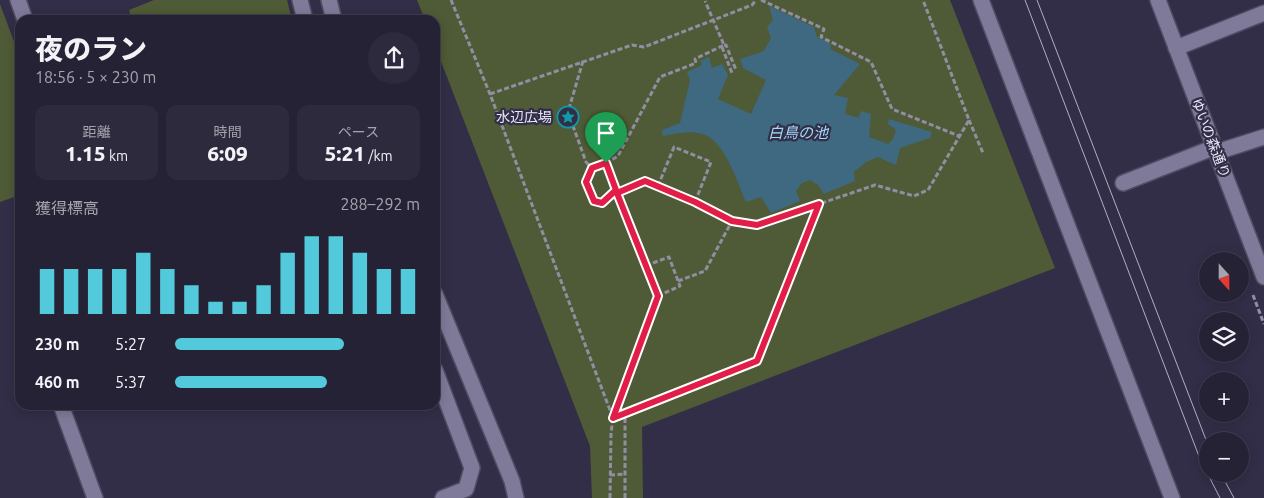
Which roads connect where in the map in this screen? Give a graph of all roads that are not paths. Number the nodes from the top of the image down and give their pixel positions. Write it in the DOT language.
graph roads {
  1 [pos="18,0"];
  2 [pos="300,0"];
  3 [pos="329,0"];
  4 [pos="981,0"];
  5 [pos="1158,0"];
  6 [pos="1264,13"];
  7 [pos="23,15"];
  8 [pos="304,15"];
  9 [pos="333,15"];
  10 [pos="1176,48"];
  11 [pos="1264,136"];
  12 [pos="1216,149"];
  13 [pos="1123,184"];
  14 [pos="1264,277"];
  15 [pos="440,306"];
  16 [pos="440,383"];
  17 [pos="63,410"];
  18 [pos="95,498"];
  19 [pos="443,498"];
  20 [pos="516,498"];
  21 [pos="1172,498"];
  1 -- 7 [label="street"];
  2 -- 8 [label="street"];
  3 -- 9 [label="street"];
  4 -- 21 [label="street"];
  5 -- 10 [label="street, ゆいの森通り"];
  6 -- 10 [label="street"];
  10 -- 12 [label="street, ゆいの森通り"];
  11 -- 12 [label="street"];
  12 -- 13 [label="street"];
  12 -- 14 [label="street, ゆいの森通り"];
  15 -- 20 [label="street"];
  16 -- 19 [label="street"];
  17 -- 18 [label="street"];
}
